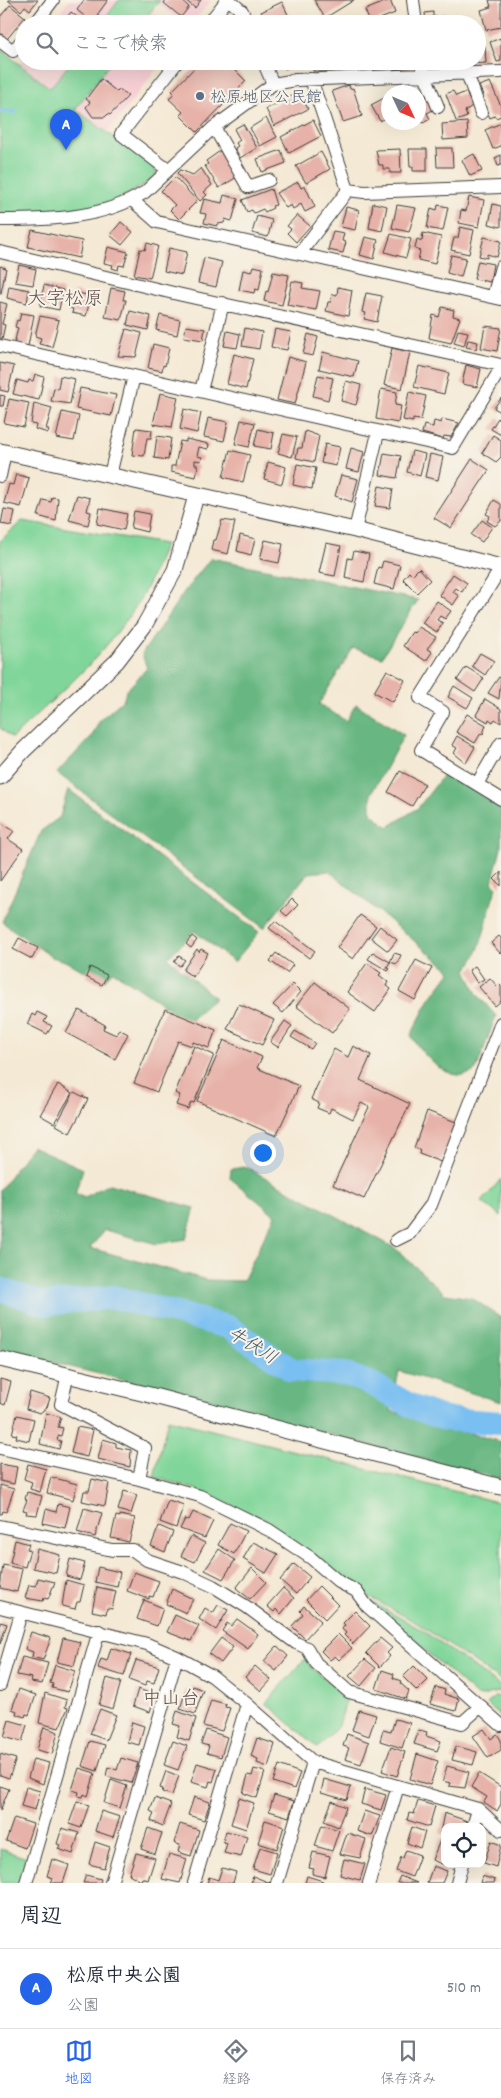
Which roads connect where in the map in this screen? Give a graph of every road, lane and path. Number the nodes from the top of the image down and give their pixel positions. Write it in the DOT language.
graph roads {
  1 [pos="53,0"];
  2 [pos="228,0"];
  3 [pos="413,0"];
  4 [pos="42,15"];
  5 [pos="216,15"];
  6 [pos="244,15"];
  7 [pos="415,15"];
  8 [pos="0,41"];
  9 [pos="15,49"];
  10 [pos="171,70"];
  11 [pos="267,70"];
  12 [pos="423,70"];
  13 [pos="501,72"];
  14 [pos="467,73"];
  15 [pos="424,75"];
  16 [pos="311,79"];
  17 [pos="273,84"];
  18 [pos="438,107"];
  19 [pos="481,113"];
  20 [pos="214,127"];
  21 [pos="168,170"];
  22 [pos="269,180"];
  23 [pos="501,187"];
  24 [pos="348,190"];
  25 [pos="132,200"];
  26 [pos="0,220"];
  27 [pos="0,252"];
  28 [pos="300,252"];
  29 [pos="501,267"];
  30 [pos="497,298"];
  31 [pos="223,302"];
  32 [pos="0,346"];
  33 [pos="501,366"];
  34 [pos="134,376"];
  35 [pos="201,390"];
  36 [pos="378,433"];
  37 [pos="2,452"];
  38 [pos="110,475"];
  39 [pos="0,476"];
  40 [pos="196,496"];
  41 [pos="355,530"];
  42 [pos="501,568"];
  43 [pos="501,743"];
  44 [pos="0,777"];
  45 [pos="477,784"];
  46 [pos="501,799"];
  47 [pos="501,1023"];
  48 [pos="498,1039"];
  49 [pos="396,1240"];
  50 [pos="0,1359"];
  51 [pos="68,1374"];
  52 [pos="0,1448"];
  53 [pos="139,1479"];
  54 [pos="501,1487"];
  55 [pos="0,1526"];
  56 [pos="0,1607"];
  57 [pos="21,1613"];
  58 [pos="99,1631"];
  59 [pos="177,1657"];
  60 [pos="0,1685"];
  61 [pos="248,1704"];
  62 [pos="481,1706"];
  63 [pos="501,1725"];
  64 [pos="313,1762"];
  65 [pos="398,1786"];
  66 [pos="478,1808"];
  67 [pos="474,1823"];
  68 [pos="501,1830"];
  69 [pos="461,1868"];
  70 [pos="26,1883"];
  71 [pos="111,1883"];
  72 [pos="194,1883"];
  73 [pos="278,1883"];
  74 [pos="369,1883"];
  75 [pos="457,1883"];
  1 -- 4 [label="street"];
  2 -- 5 [label="street"];
  2 -- 6 [label="street"];
  3 -- 7 [label="street"];
  8 -- 9 [label="street"];
  10 -- 21 [label="street"];
  11 -- 17 [label="street"];
  12 -- 15 [label="street"];
  13 -- 14 [label="street"];
  14 -- 15 [label="street"];
  14 -- 19 [label="street"];
  15 -- 16 [label="street"];
  15 -- 18 [label="street"];
  16 -- 17 [label="street"];
  16 -- 24 [label="street"];
  17 -- 20 [label="street"];
  20 -- 21 [label="street"];
  20 -- 22 [label="street"];
  21 -- 25 [label="street"];
  23 -- 24 [label="street"];
  24 -- 28 [label="street"];
  25 -- 26 [label="street"];
  25 -- 28 [label="street"];
  27 -- 31 [label="street"];
  28 -- 30 [label="street"];
  29 -- 30 [label="street"];
  31 -- 33 [label="street"];
  31 -- 35 [label="street"];
  32 -- 34 [label="street"];
  33 -- 36 [label="street"];
  34 -- 35 [label="street"];
  34 -- 38 [label="street"];
  35 -- 36 [label="street"];
  36 -- 41 [label="street"];
  37 -- 38 [label="street"];
  37 -- 39 [label="street"];
  38 -- 40 [label="street"];
  40 -- 41 [label="street"];
  40 -- 44 [label="street"];
  41 -- 42 [label="street"];
  42 -- 45 [label="street"];
  43 -- 45 [label="street"];
  45 -- 46 [label="street"];
  47 -- 48 [label="street"];
  48 -- 49 [label="street"];
  50 -- 51 [label="street"];
  51 -- 53 [label="street"];
  51 -- 54 [label="street"];
  52 -- 53 [label="street"];
  53 -- 62 [label="street"];
  55 -- 62 [label="street"];
  56 -- 57 [label="street"];
  57 -- 58 [label="street"];
  57 -- 60 [label="street"];
  58 -- 59 [label="street"];
  58 -- 70 [label="street"];
  59 -- 61 [label="street"];
  59 -- 71 [label="street"];
  61 -- 64 [label="street"];
  61 -- 72 [label="street"];
  62 -- 63 [label="street"];
  64 -- 65 [label="street"];
  64 -- 73 [label="street"];
  65 -- 66 [label="street"];
  65 -- 74 [label="street"];
  66 -- 67 [label="street"];
  66 -- 68 [label="street"];
  69 -- 75 [label="street"];
}
